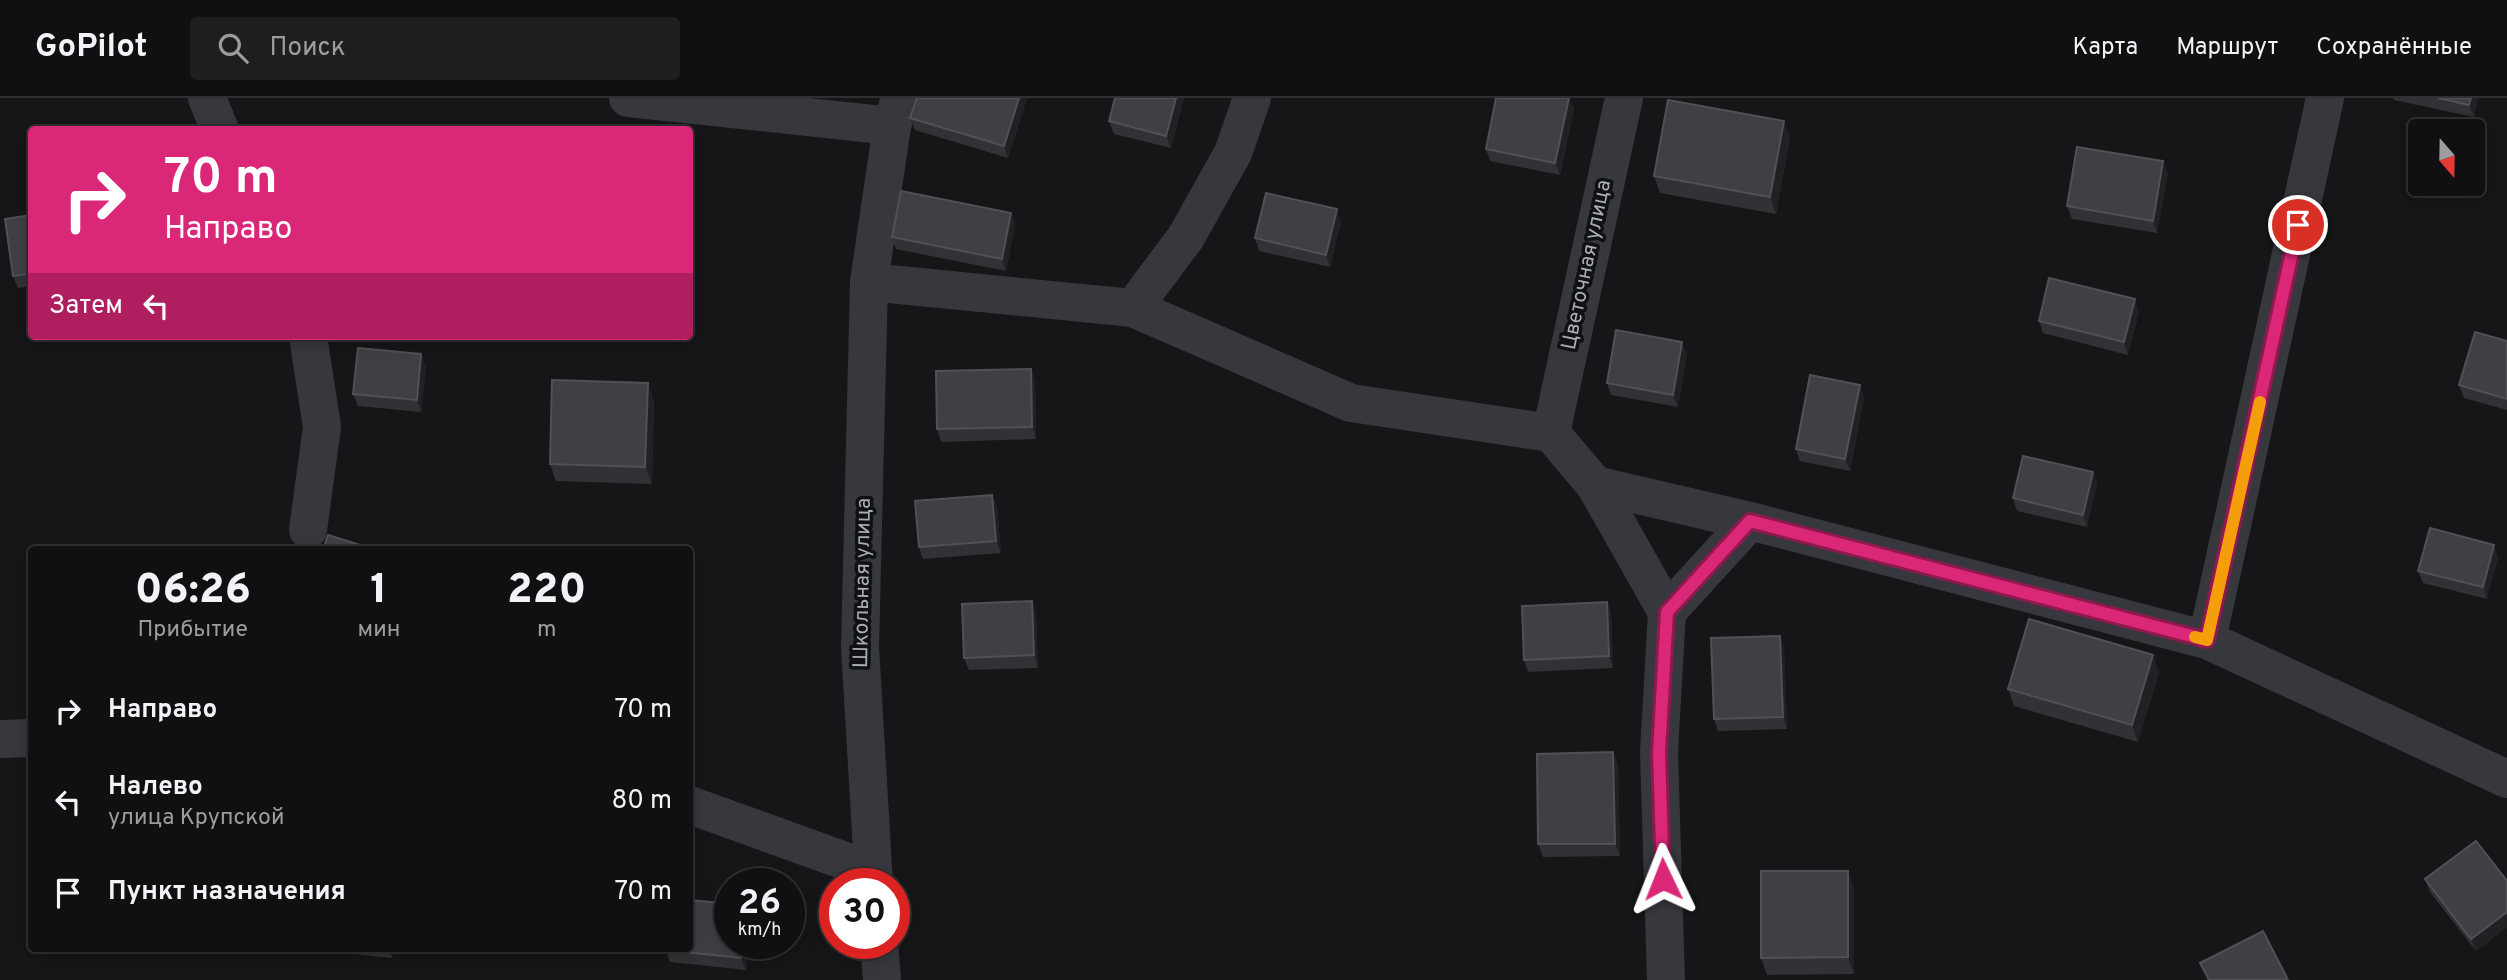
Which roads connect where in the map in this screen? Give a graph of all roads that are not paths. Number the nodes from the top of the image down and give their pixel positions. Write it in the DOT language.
graph roads {
  1 [pos="207,98"];
  2 [pos="628,98"];
  3 [pos="1251,98"];
  4 [pos="1624,98"];
  5 [pos="2325,98"];
  6 [pos="896,112"];
  7 [pos="218,126"];
  8 [pos="869,282"];
  9 [pos="1133,308"];
  10 [pos="309,340"];
  11 [pos="1551,433"];
  12 [pos="1595,485"];
  13 [pos="1750,521"];
  14 [pos="308,530"];
  15 [pos="1667,612"];
  16 [pos="2207,640"];
  17 [pos="28,738"];
  18 [pos="0,739"];
  19 [pos="2507,779"];
  20 [pos="693,806"];
  21 [pos="850,868"];
  22 [pos="872,868"];
  23 [pos="880,959"];
  24 [pos="882,980"];
  25 [pos="1666,980"];
  1 -- 7 [label="street"];
  2 -- 6 [label="street"];
  3 -- 9 [label="street"];
  4 -- 11 [label="street, Цветочная улица"];
  5 -- 16 [label="street"];
  6 -- 8 [label="street, Школьная улица"];
  8 -- 9 [label="street"];
  8 -- 22 [label="street, Школьная улица"];
  9 -- 11 [label="street"];
  10 -- 14 [label="street"];
  11 -- 12 [label="street"];
  12 -- 13 [label="street"];
  12 -- 15 [label="street"];
  13 -- 15 [label="street"];
  13 -- 16 [label="street"];
  15 -- 25 [label="street"];
  16 -- 19 [label="street"];
  17 -- 18 [label="street"];
  20 -- 21 [label="street"];
  23 -- 24 [label="street"];
}
